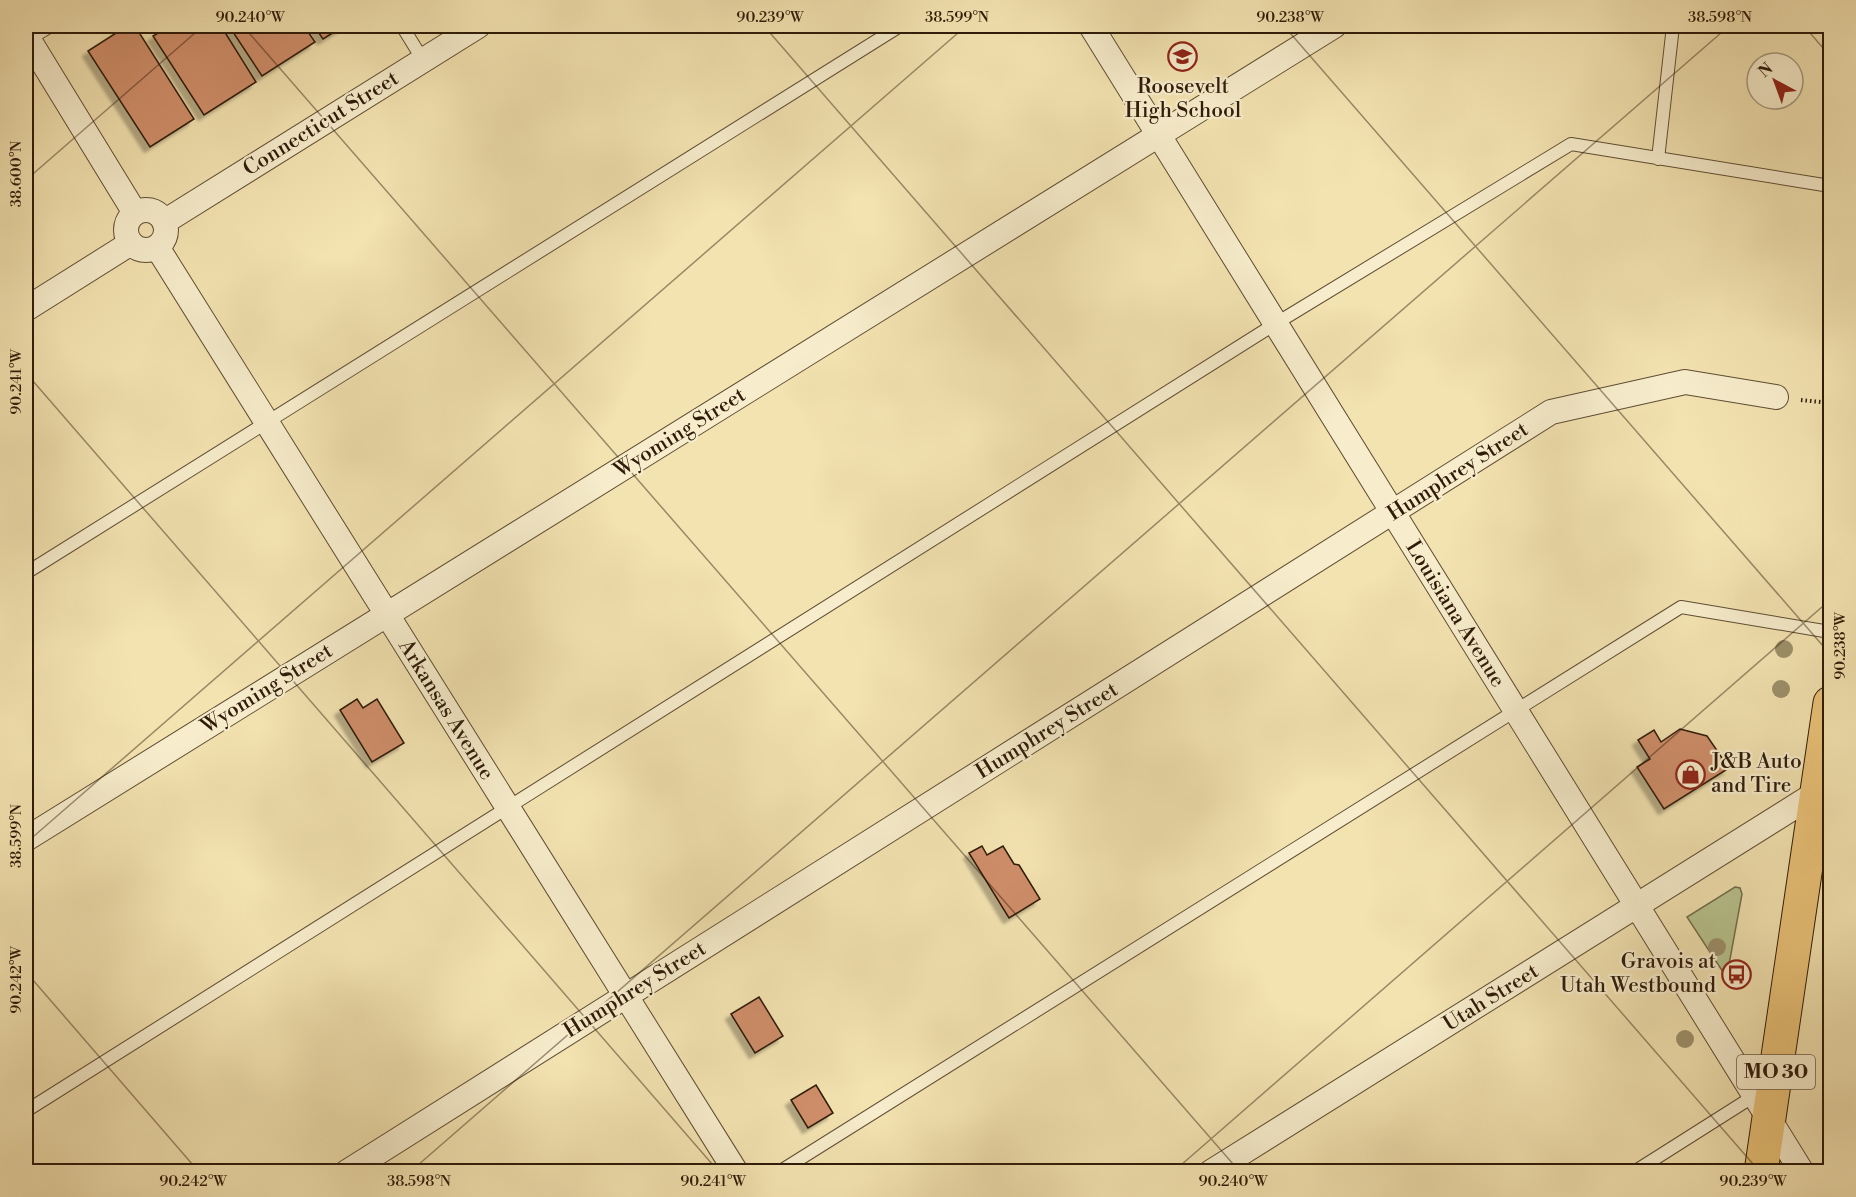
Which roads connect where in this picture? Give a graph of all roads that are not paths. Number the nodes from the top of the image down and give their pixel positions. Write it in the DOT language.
graph roads {
  1 [pos="51,26"];
  2 [pos="402,26"];
  3 [pos="478,26"];
  4 [pos="900,26"];
  5 [pos="1091,26"];
  6 [pos="1334,26"];
  7 [pos="1673,26"];
  8 [pos="26,38"];
  9 [pos="423,60"];
  10 [pos="1158,135"];
  11 [pos="1658,159"];
  12 [pos="1830,186"];
  13 [pos="135,213"];
  14 [pos="164,222"];
  15 [pos="131,243"];
  16 [pos="157,247"];
  17 [pos="26,309"];
  18 [pos="1275,324"];
  19 [pos="1776,397"];
  20 [pos="267,420"];
  21 [pos="1393,514"];
  22 [pos="26,573"];
  23 [pos="388,615"];
  24 [pos="1830,632"];
  25 [pos="1830,703"];
  26 [pos="1515,710"];
  27 [pos="1824,788"];
  28 [pos="508,808"];
  29 [pos="26,839"];
  30 [pos="1637,907"];
  31 [pos="628,995"];
  32 [pos="1761,1107"];
  33 [pos="26,1111"];
  34 [pos="347,1172"];
  35 [pos="736,1172"];
  36 [pos="779,1172"];
  37 [pos="1211,1172"];
  38 [pos="1634,1172"];
  39 [pos="1761,1172"];
  40 [pos="1802,1172"];
  1 -- 8 [label="lane"];
  2 -- 9 [label="lane"];
  3 -- 9 [label="street, Connecticut Street"];
  4 -- 20 [label="lane"];
  5 -- 10 [label="street, Louisiana Avenue"];
  6 -- 10 [label="street, Wyoming Street"];
  7 -- 11 [label="lane"];
  8 -- 13 [label="street"];
  9 -- 14 [label="street, Connecticut Street"];
  10 -- 18 [label="street, Louisiana Avenue"];
  10 -- 23 [label="street, Wyoming Street"];
  11 -- 12 [label="lane"];
  11 -- 18 [label="lane"];
  13 -- 14 [label="street"];
  13 -- 15 [label="street"];
  14 -- 16 [label="street"];
  15 -- 16 [label="street"];
  15 -- 17 [label="street"];
  16 -- 20 [label="street, Arkansas Avenue"];
  18 -- 21 [label="street, Louisiana Avenue"];
  18 -- 28 [label="lane"];
  19 -- 21 [label="street, Humphrey Street"];
  20 -- 22 [label="lane"];
  20 -- 23 [label="street, Arkansas Avenue"];
  21 -- 26 [label="street, Louisiana Avenue"];
  21 -- 31 [label="street, Humphrey Street"];
  23 -- 28 [label="street, Arkansas Avenue"];
  23 -- 29 [label="street, Wyoming Street"];
  24 -- 26 [label="lane"];
  25 -- 27 [label="main road, MO 30"];
  26 -- 30 [label="street, Louisiana Avenue"];
  26 -- 36 [label="lane"];
  27 -- 30 [label="street, Utah Street"];
  27 -- 32 [label="main road, MO 30"];
  28 -- 31 [label="street, Arkansas Avenue"];
  28 -- 33 [label="lane"];
  30 -- 32 [label="street, Louisiana Avenue"];
  30 -- 37 [label="street, Utah Street"];
  31 -- 34 [label="street, Humphrey Street"];
  31 -- 35 [label="street, Arkansas Avenue"];
  32 -- 38 [label="lane"];
  32 -- 39 [label="main road, MO 30"];
  32 -- 40 [label="street, Louisiana Avenue"];
}
